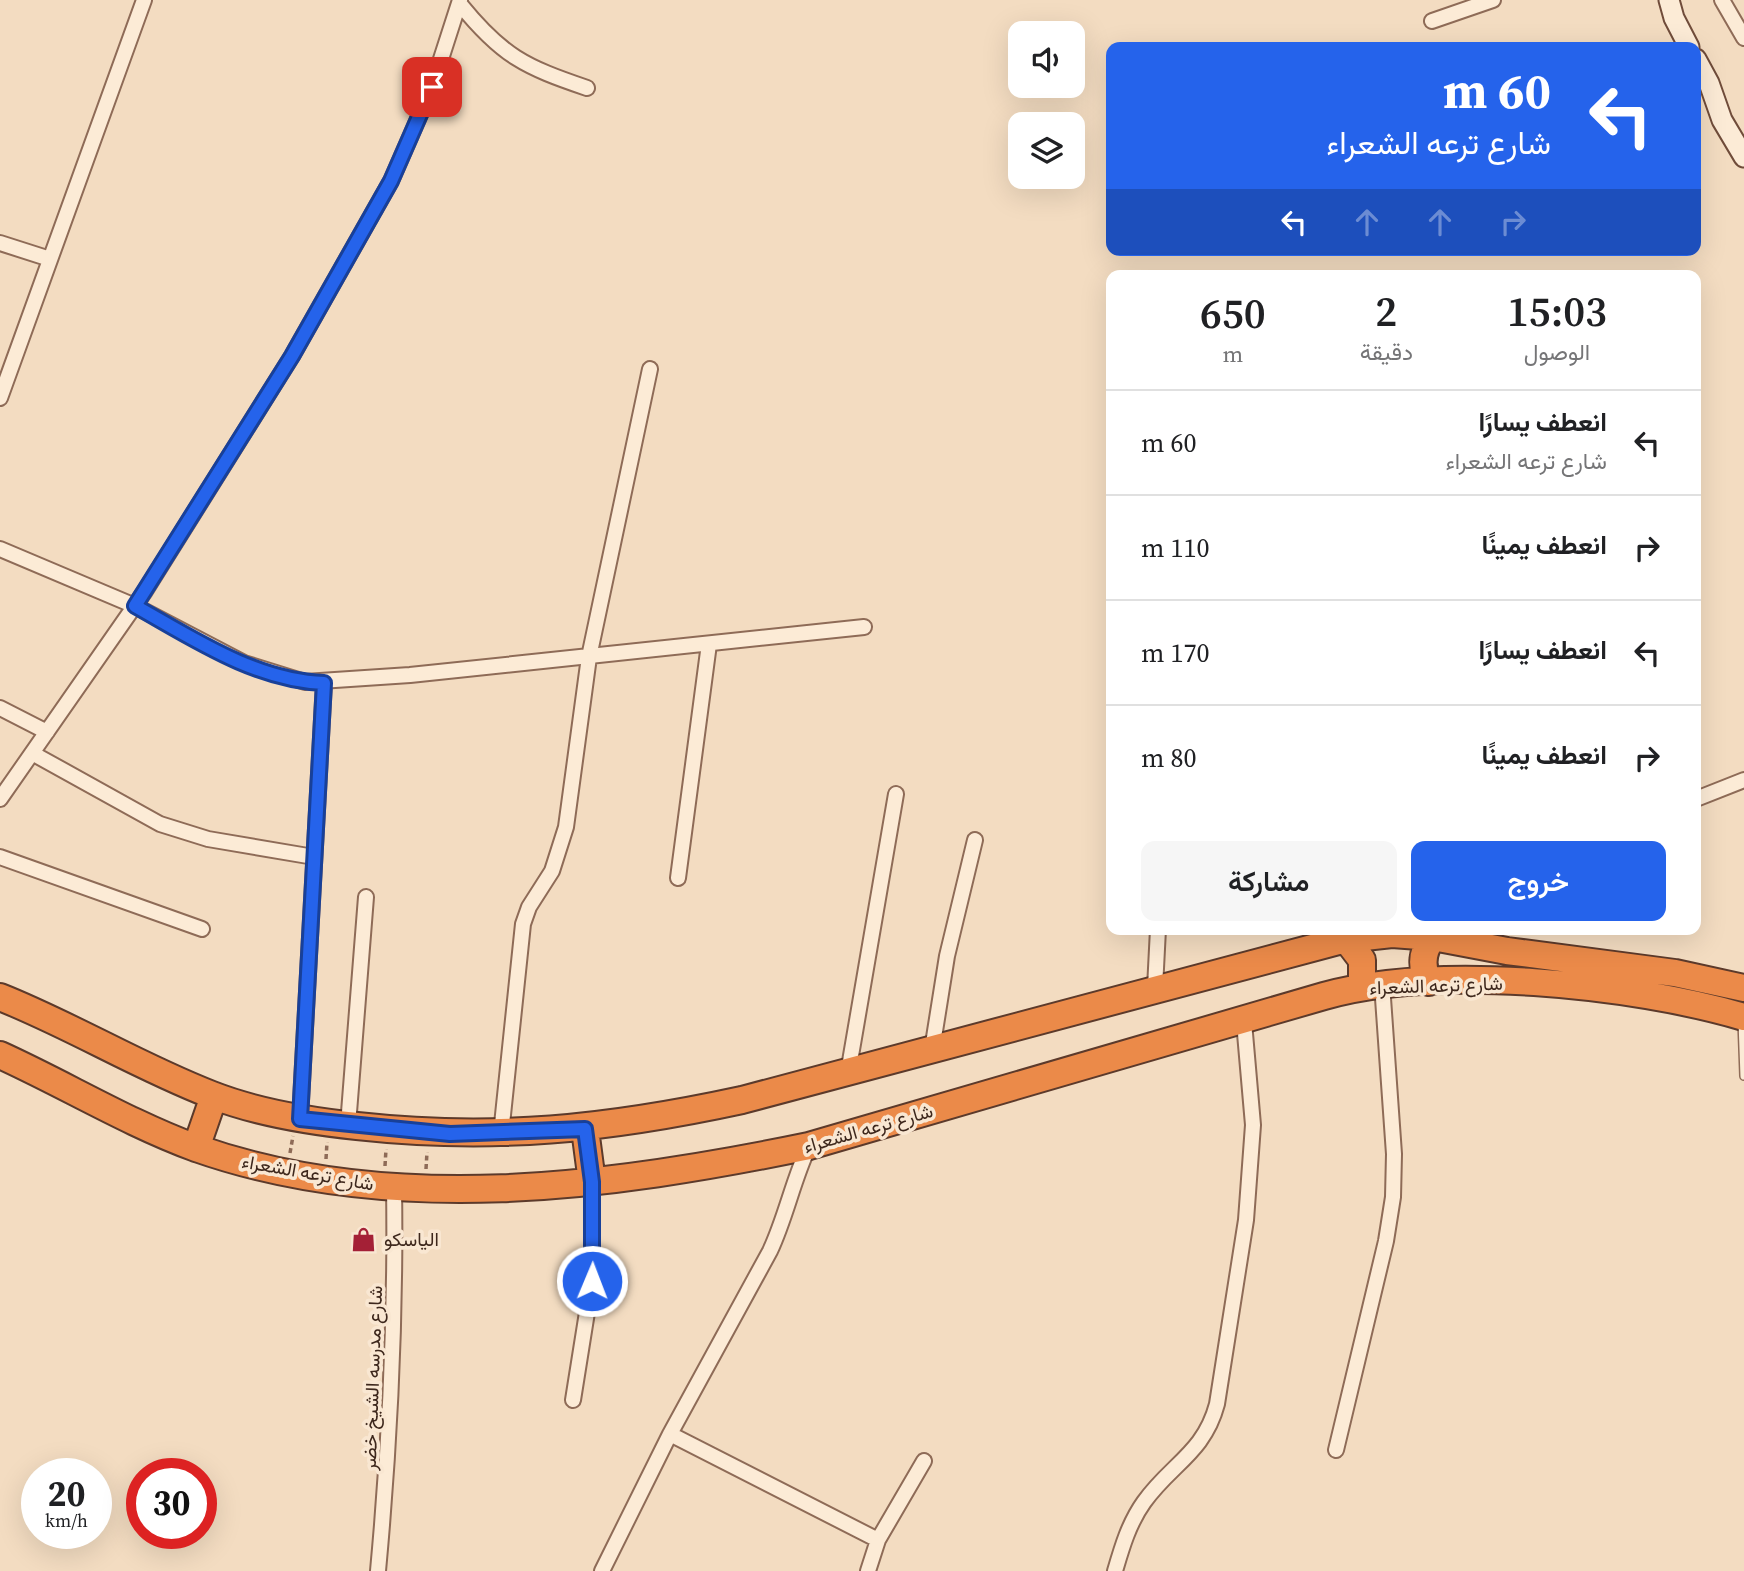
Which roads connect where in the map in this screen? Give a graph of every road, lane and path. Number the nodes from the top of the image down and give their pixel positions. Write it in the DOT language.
graph roads {
  1 [pos="144,0"];
  2 [pos="1493,0"];
  3 [pos="1670,0"];
  4 [pos="1722,0"];
  5 [pos="460,2"];
  6 [pos="1432,21"];
  7 [pos="1744,38"];
  8 [pos="1686,42"];
  9 [pos="1701,68"];
  10 [pos="587,88"];
  11 [pos="1744,157"];
  12 [pos="0,243"];
  13 [pos="50,259"];
  14 [pos="650,369"];
  15 [pos="0,398"];
  16 [pos="0,548"];
  17 [pos="135,606"];
  18 [pos="864,627"];
  19 [pos="709,644"];
  20 [pos="589,657"];
  21 [pos="324,683"];
  22 [pos="0,708"];
  23 [pos="47,732"];
  24 [pos="32,753"];
  25 [pos="1744,780"];
  26 [pos="897,794"];
  27 [pos="1701,797"];
  28 [pos="0,799"];
  29 [pos="975,840"];
  30 [pos="0,857"];
  31 [pos="314,857"];
  32 [pos="678,878"];
  33 [pos="366,897"];
  34 [pos="202,929"];
  35 [pos="1158,935"];
  36 [pos="1372,935"];
  37 [pos="1416,935"];
  38 [pos="1433,937"];
  39 [pos="1346,939"];
  40 [pos="1429,982"];
  41 [pos="1372,985"];
  42 [pos="1155,988"];
  43 [pos="1744,988"];
  44 [pos="0,997"];
  45 [pos="1743,1017"];
  46 [pos="1244,1022"];
  47 [pos="932,1050"];
  48 [pos="0,1055"];
  49 [pos="848,1073"];
  50 [pos="1744,1076"];
  51 [pos="214,1096"];
  52 [pos="298,1118"];
  53 [pos="339,1124"];
  54 [pos="387,1129"];
  55 [pos="585,1129"];
  56 [pos="428,1133"];
  57 [pos="501,1134"];
  58 [pos="809,1146"];
  59 [pos="196,1148"];
  60 [pos="288,1172"];
  61 [pos="324,1179"];
  62 [pos="592,1182"];
  63 [pos="389,1186"];
  64 [pos="425,1187"];
  65 [pos="572,1400"];
  66 [pos="670,1434"];
  67 [pos="1336,1450"];
  68 [pos="924,1461"];
  69 [pos="878,1540"];
  70 [pos="378,1571"];
  71 [pos="602,1571"];
  72 [pos="868,1571"];
  73 [pos="1115,1571"];
  1 -- 13 [label="street"];
  2 -- 6 [label="street"];
  3 -- 8 [label="street"];
  4 -- 7 [label="street"];
  5 -- 10 [label="street"];
  5 -- 17 [label="street"];
  9 -- 11 [label="street"];
  12 -- 13 [label="street"];
  13 -- 15 [label="street"];
  14 -- 20 [label="street"];
  16 -- 17 [label="street"];
  17 -- 21 [label="street"];
  17 -- 23 [label="street"];
  18 -- 19 [label="street"];
  19 -- 20 [label="street"];
  19 -- 32 [label="street"];
  20 -- 21 [label="street"];
  20 -- 57 [label="street"];
  21 -- 31 [label="street"];
  22 -- 23 [label="street"];
  23 -- 24 [label="street"];
  24 -- 28 [label="street"];
  24 -- 31 [label="street"];
  25 -- 27 [label="street"];
  26 -- 49 [label="street"];
  29 -- 47 [label="street"];
  30 -- 34 [label="street"];
  31 -- 52 [label="street"];
  33 -- 53 [label="street"];
  35 -- 42 [label="street"];
  36 -- 39 [label="highway, شارع ترعه الشعراء"];
  37 -- 38 [label="highway, شارع ترعه الشعراء"];
  38 -- 40 [label="highway"];
  38 -- 43 [label="highway, شارع ترعه الشعراء"];
  39 -- 41 [label="highway"];
  39 -- 42 [label="highway, شارع ترعه الشعراء"];
  40 -- 41 [label="highway, شارع ترعه الشعراء"];
  40 -- 45 [label="highway, شارع ترعه الشعراء"];
  41 -- 46 [label="highway, شارع ترعه الشعراء"];
  41 -- 67 [label="street"];
  42 -- 47 [label="highway, شارع ترعه الشعراء"];
  44 -- 51 [label="highway, شارع ترعه الشعراء"];
  45 -- 50 [label="lane"];
  46 -- 58 [label="highway, شارع ترعه الشعراء"];
  46 -- 73 [label="street"];
  47 -- 49 [label="highway, شارع ترعه الشعراء"];
  48 -- 59 [label="highway, شارع ترعه الشعراء"];
  49 -- 55 [label="highway, شارع ترعه الشعراء"];
  51 -- 52 [label="highway, شارع ترعه الشعراء"];
  51 -- 59 [label="highway"];
  52 -- 53 [label="highway, شارع ترعه الشعراء"];
  52 -- 60 [label="path"];
  53 -- 54 [label="highway, شارع ترعه الشعراء"];
  53 -- 61 [label="path"];
  54 -- 56 [label="highway, شارع ترعه الشعراء"];
  54 -- 63 [label="path"];
  55 -- 57 [label="highway, شارع ترعه الشعراء"];
  55 -- 62 [label="highway"];
  56 -- 57 [label="highway, شارع ترعه الشعراء"];
  56 -- 64 [label="path"];
  58 -- 62 [label="highway, شارع ترعه الشعراء"];
  58 -- 66 [label="street"];
  59 -- 60 [label="highway, شارع ترعه الشعراء"];
  60 -- 61 [label="highway, شارع ترعه الشعراء"];
  61 -- 63 [label="highway, شارع ترعه الشعراء"];
  62 -- 64 [label="highway, شارع ترعه الشعراء"];
  62 -- 65 [label="street"];
  63 -- 64 [label="highway, شارع ترعه الشعراء"];
  63 -- 70 [label="street, شارع مدرسه الشيخ خضر"];
  66 -- 69 [label="street"];
  66 -- 71 [label="street"];
  68 -- 69 [label="street"];
  69 -- 72 [label="street"];
}
